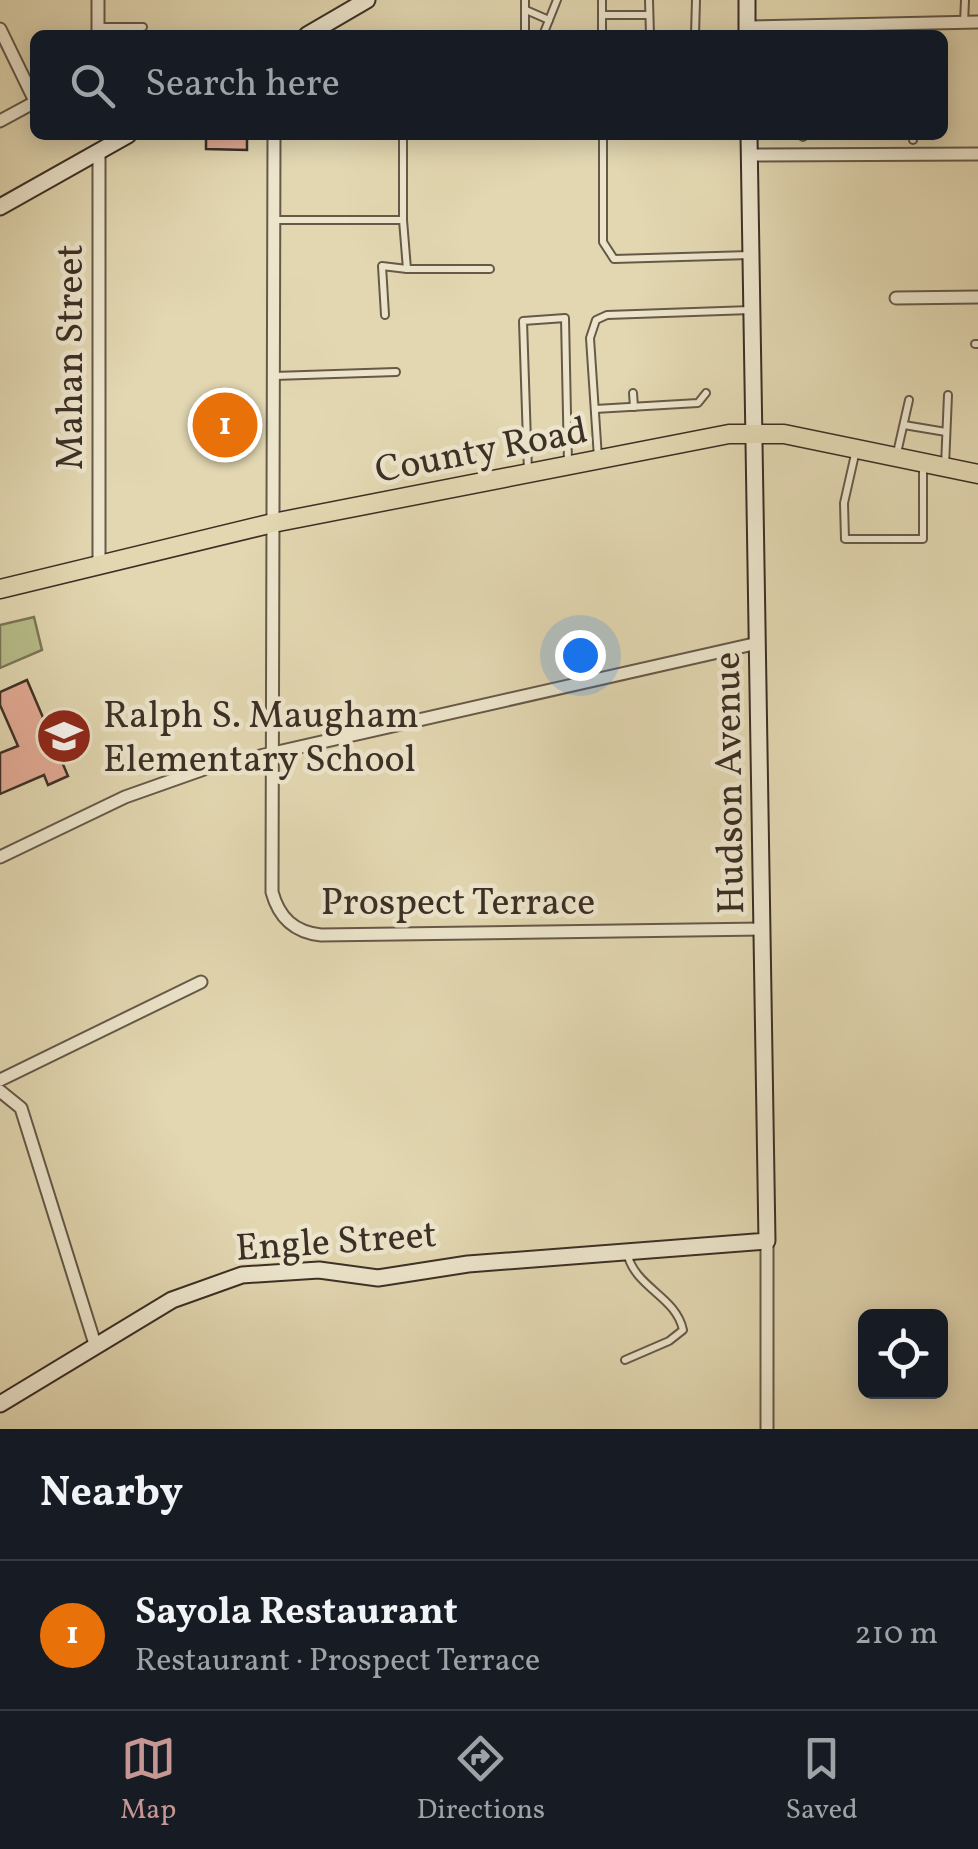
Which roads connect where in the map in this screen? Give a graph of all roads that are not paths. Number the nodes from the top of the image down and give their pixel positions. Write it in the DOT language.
graph roads {
  1 [pos="98,0"];
  2 [pos="367,0"];
  3 [pos="525,0"];
  4 [pos="557,0"];
  5 [pos="602,0"];
  6 [pos="649,0"];
  7 [pos="696,0"];
  8 [pos="747,0"];
  9 [pos="965,0"];
  10 [pos="525,10"];
  11 [pos="602,15"];
  12 [pos="649,16"];
  13 [pos="549,20"];
  14 [pos="971,22"];
  15 [pos="142,28"];
  16 [pos="0,29"];
  17 [pos="909,29"];
  18 [pos="98,30"];
  19 [pos="113,30"];
  20 [pos="316,30"];
  21 [pos="525,30"];
  22 [pos="544,30"];
  23 [pos="602,30"];
  24 [pos="650,30"];
  25 [pos="696,30"];
  26 [pos="747,30"];
  27 [pos="824,30"];
  28 [pos="30,92"];
  29 [pos="30,105"];
  30 [pos="0,122"];
  31 [pos="119,140"];
  32 [pos="274,140"];
  33 [pos="403,140"];
  34 [pos="603,140"];
  35 [pos="749,140"];
  36 [pos="100,151"];
  37 [pos="978,154"];
  38 [pos="750,155"];
  39 [pos="0,206"];
  40 [pos="274,220"];
  41 [pos="403,220"];
  42 [pos="751,255"];
  43 [pos="407,269"];
  44 [pos="490,269"];
  45 [pos="896,298"];
  46 [pos="978,298"];
  47 [pos="752,310"];
  48 [pos="386,316"];
  49 [pos="396,372"];
  50 [pos="274,376"];
  51 [pos="633,393"];
  52 [pos="706,393"];
  53 [pos="948,394"];
  54 [pos="908,400"];
  55 [pos="634,407"];
  56 [pos="595,409"];
  57 [pos="904,426"];
  58 [pos="946,432"];
  59 [pos="754,433"];
  60 [pos="856,448"];
  61 [pos="895,457"];
  62 [pos="598,458"];
  63 [pos="924,463"];
  64 [pos="568,464"];
  65 [pos="945,468"];
  66 [pos="528,472"];
  67 [pos="978,474"];
  68 [pos="273,523"];
  69 [pos="99,564"];
  70 [pos="0,589"];
  71 [pos="758,644"];
  72 [pos="272,752"];
  73 [pos="0,857"];
  74 [pos="763,929"];
  75 [pos="202,982"];
  76 [pos="0,1080"];
  77 [pos="0,1091"];
  78 [pos="767,1241"];
  79 [pos="627,1252"];
  80 [pos="94,1344"];
  81 [pos="625,1360"];
  82 [pos="0,1404"];
  83 [pos="768,1429"];
  1 -- 18 [label="street"];
  2 -- 20 [label="street"];
  3 -- 10 [label="lane"];
  4 -- 13 [label="lane"];
  5 -- 11 [label="lane"];
  6 -- 12 [label="lane"];
  7 -- 25 [label="lane"];
  8 -- 26 [label="street"];
  9 -- 14 [label="lane"];
  10 -- 13 [label="lane"];
  10 -- 21 [label="lane"];
  11 -- 12 [label="lane"];
  11 -- 23 [label="lane"];
  12 -- 24 [label="lane"];
  13 -- 22 [label="lane"];
  14 -- 17 [label="street"];
  15 -- 19 [label="lane"];
  16 -- 28 [label="street"];
  17 -- 27 [label="street"];
  29 -- 30 [label="street"];
  31 -- 36 [label="street"];
  32 -- 40 [label="street, Prospect Terrace"];
  33 -- 41 [label="lane"];
  34 -- 42 [label="lane"];
  35 -- 38 [label="street, Hudson Avenue"];
  36 -- 39 [label="street"];
  36 -- 69 [label="street, Mahan Street"];
  37 -- 38 [label="street"];
  38 -- 42 [label="street, Hudson Avenue"];
  40 -- 41 [label="lane"];
  40 -- 50 [label="street, Prospect Terrace"];
  41 -- 43 [label="lane"];
  42 -- 47 [label="street, Hudson Avenue"];
  43 -- 44 [label="lane"];
  43 -- 48 [label="lane"];
  45 -- 46 [label="street"];
  47 -- 56 [label="lane"];
  47 -- 59 [label="street, Hudson Avenue"];
  49 -- 50 [label="lane"];
  50 -- 68 [label="street, Prospect Terrace"];
  51 -- 55 [label="lane"];
  52 -- 55 [label="lane"];
  53 -- 58 [label="lane"];
  54 -- 57 [label="lane"];
  55 -- 56 [label="lane"];
  56 -- 62 [label="lane"];
  57 -- 58 [label="lane"];
  57 -- 61 [label="lane"];
  58 -- 65 [label="lane"];
  59 -- 60 [label="main road, County Road"];
  59 -- 62 [label="main road, County Road"];
  59 -- 71 [label="street, Hudson Avenue"];
  60 -- 61 [label="main road, County Road"];
  60 -- 63 [label="lane"];
  61 -- 63 [label="main road, County Road"];
  62 -- 64 [label="main road, County Road"];
  63 -- 65 [label="main road, County Road"];
  64 -- 66 [label="main road, County Road"];
  64 -- 66 [label="lane"];
  65 -- 67 [label="main road, County Road"];
  66 -- 68 [label="main road, County Road"];
  68 -- 69 [label="main road, County Road"];
  68 -- 72 [label="street, Prospect Terrace"];
  69 -- 70 [label="main road, County Road"];
  71 -- 72 [label="street"];
  71 -- 74 [label="street, Hudson Avenue"];
  72 -- 73 [label="street"];
  72 -- 74 [label="street, Prospect Terrace"];
  74 -- 78 [label="street, Hudson Avenue"];
  75 -- 76 [label="street"];
  77 -- 80 [label="street"];
  78 -- 79 [label="street, Engle Street"];
  78 -- 83 [label="street, Hudson Avenue"];
  79 -- 80 [label="street, Engle Street"];
  79 -- 81 [label="lane"];
  80 -- 82 [label="street, Engle Street"];
}
